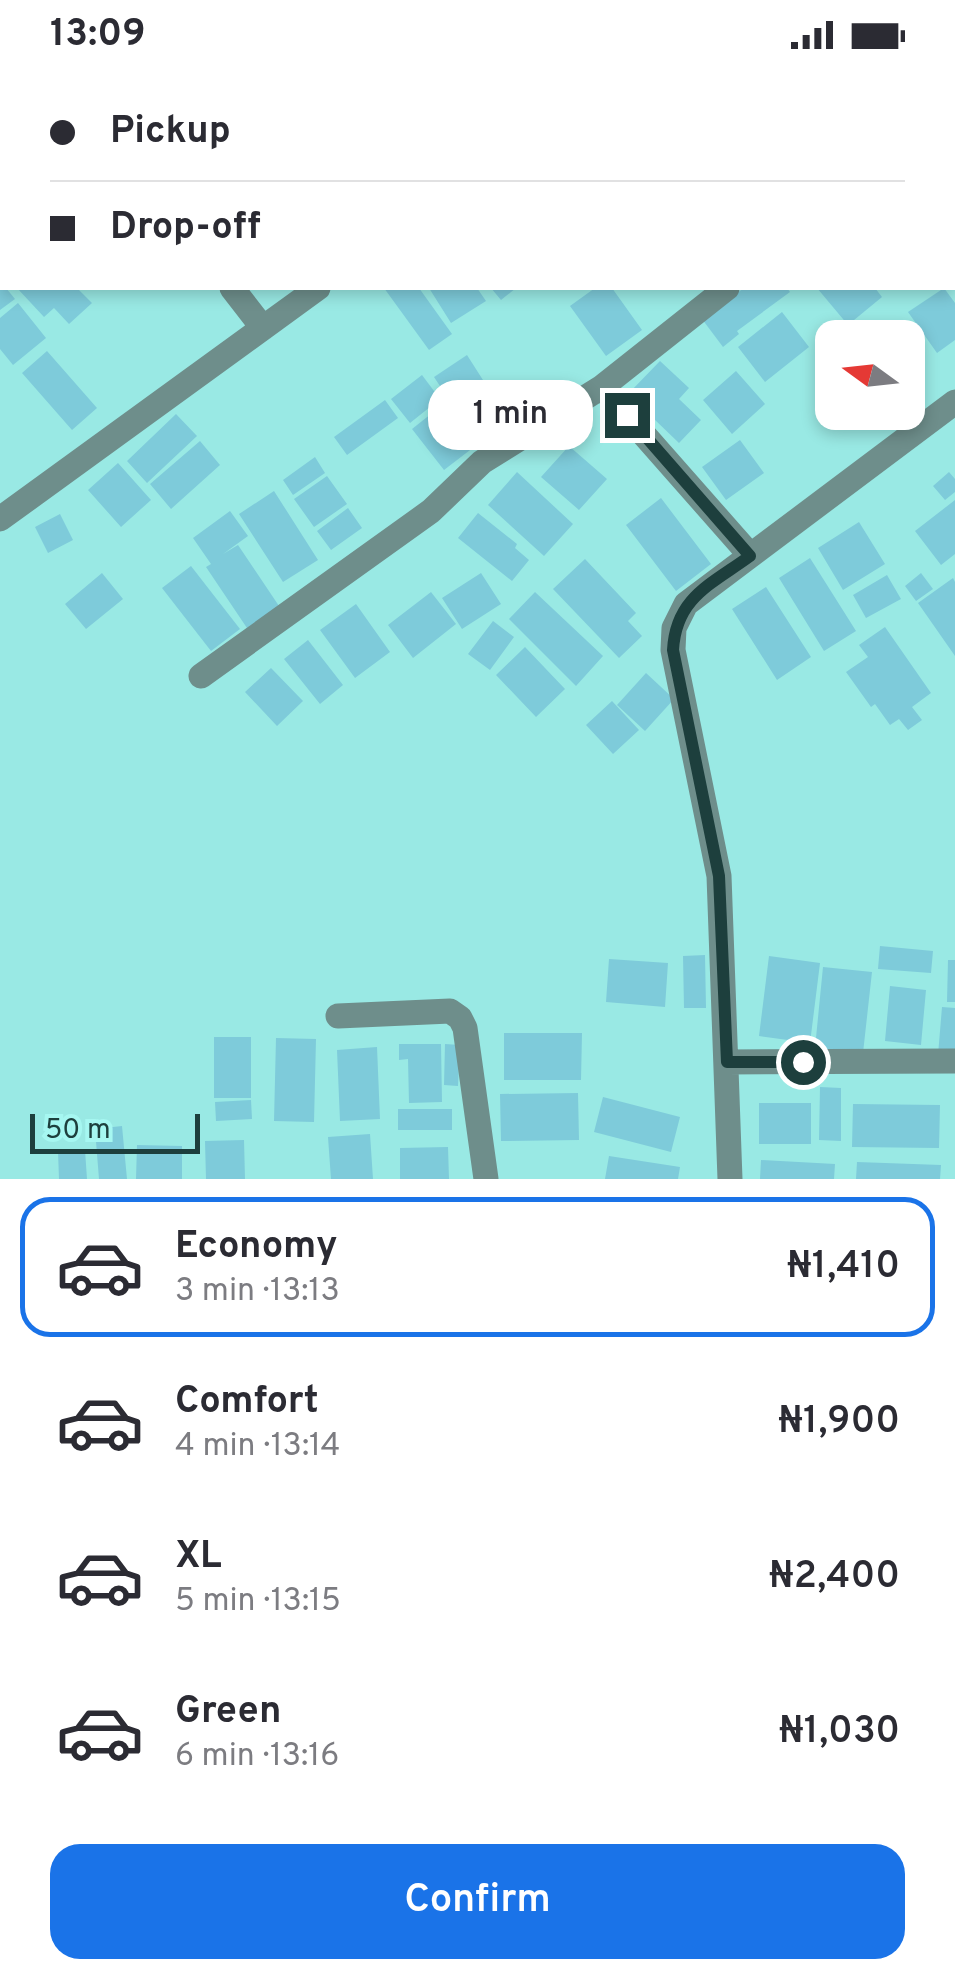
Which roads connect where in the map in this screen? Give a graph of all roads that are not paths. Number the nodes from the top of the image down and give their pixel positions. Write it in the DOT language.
graph roads {
  1 [pos="234,290"];
  2 [pos="315,290"];
  3 [pos="724,290"];
  4 [pos="264,328"];
  5 [pos="602,387"];
  6 [pos="955,402"];
  7 [pos="0,519"];
  8 [pos="750,556"];
  9 [pos="202,676"];
  10 [pos="338,1016"];
  11 [pos="955,1061"];
  12 [pos="727,1062"];
  13 [pos="486,1179"];
  14 [pos="730,1179"];
  1 -- 4 [label="street"];
  2 -- 4 [label="street"];
  3 -- 5 [label="street"];
  4 -- 7 [label="street"];
  5 -- 8 [label="street"];
  5 -- 9 [label="street"];
  6 -- 8 [label="street"];
  8 -- 12 [label="street"];
  10 -- 13 [label="street"];
  11 -- 12 [label="street"];
  12 -- 14 [label="street"];
}
